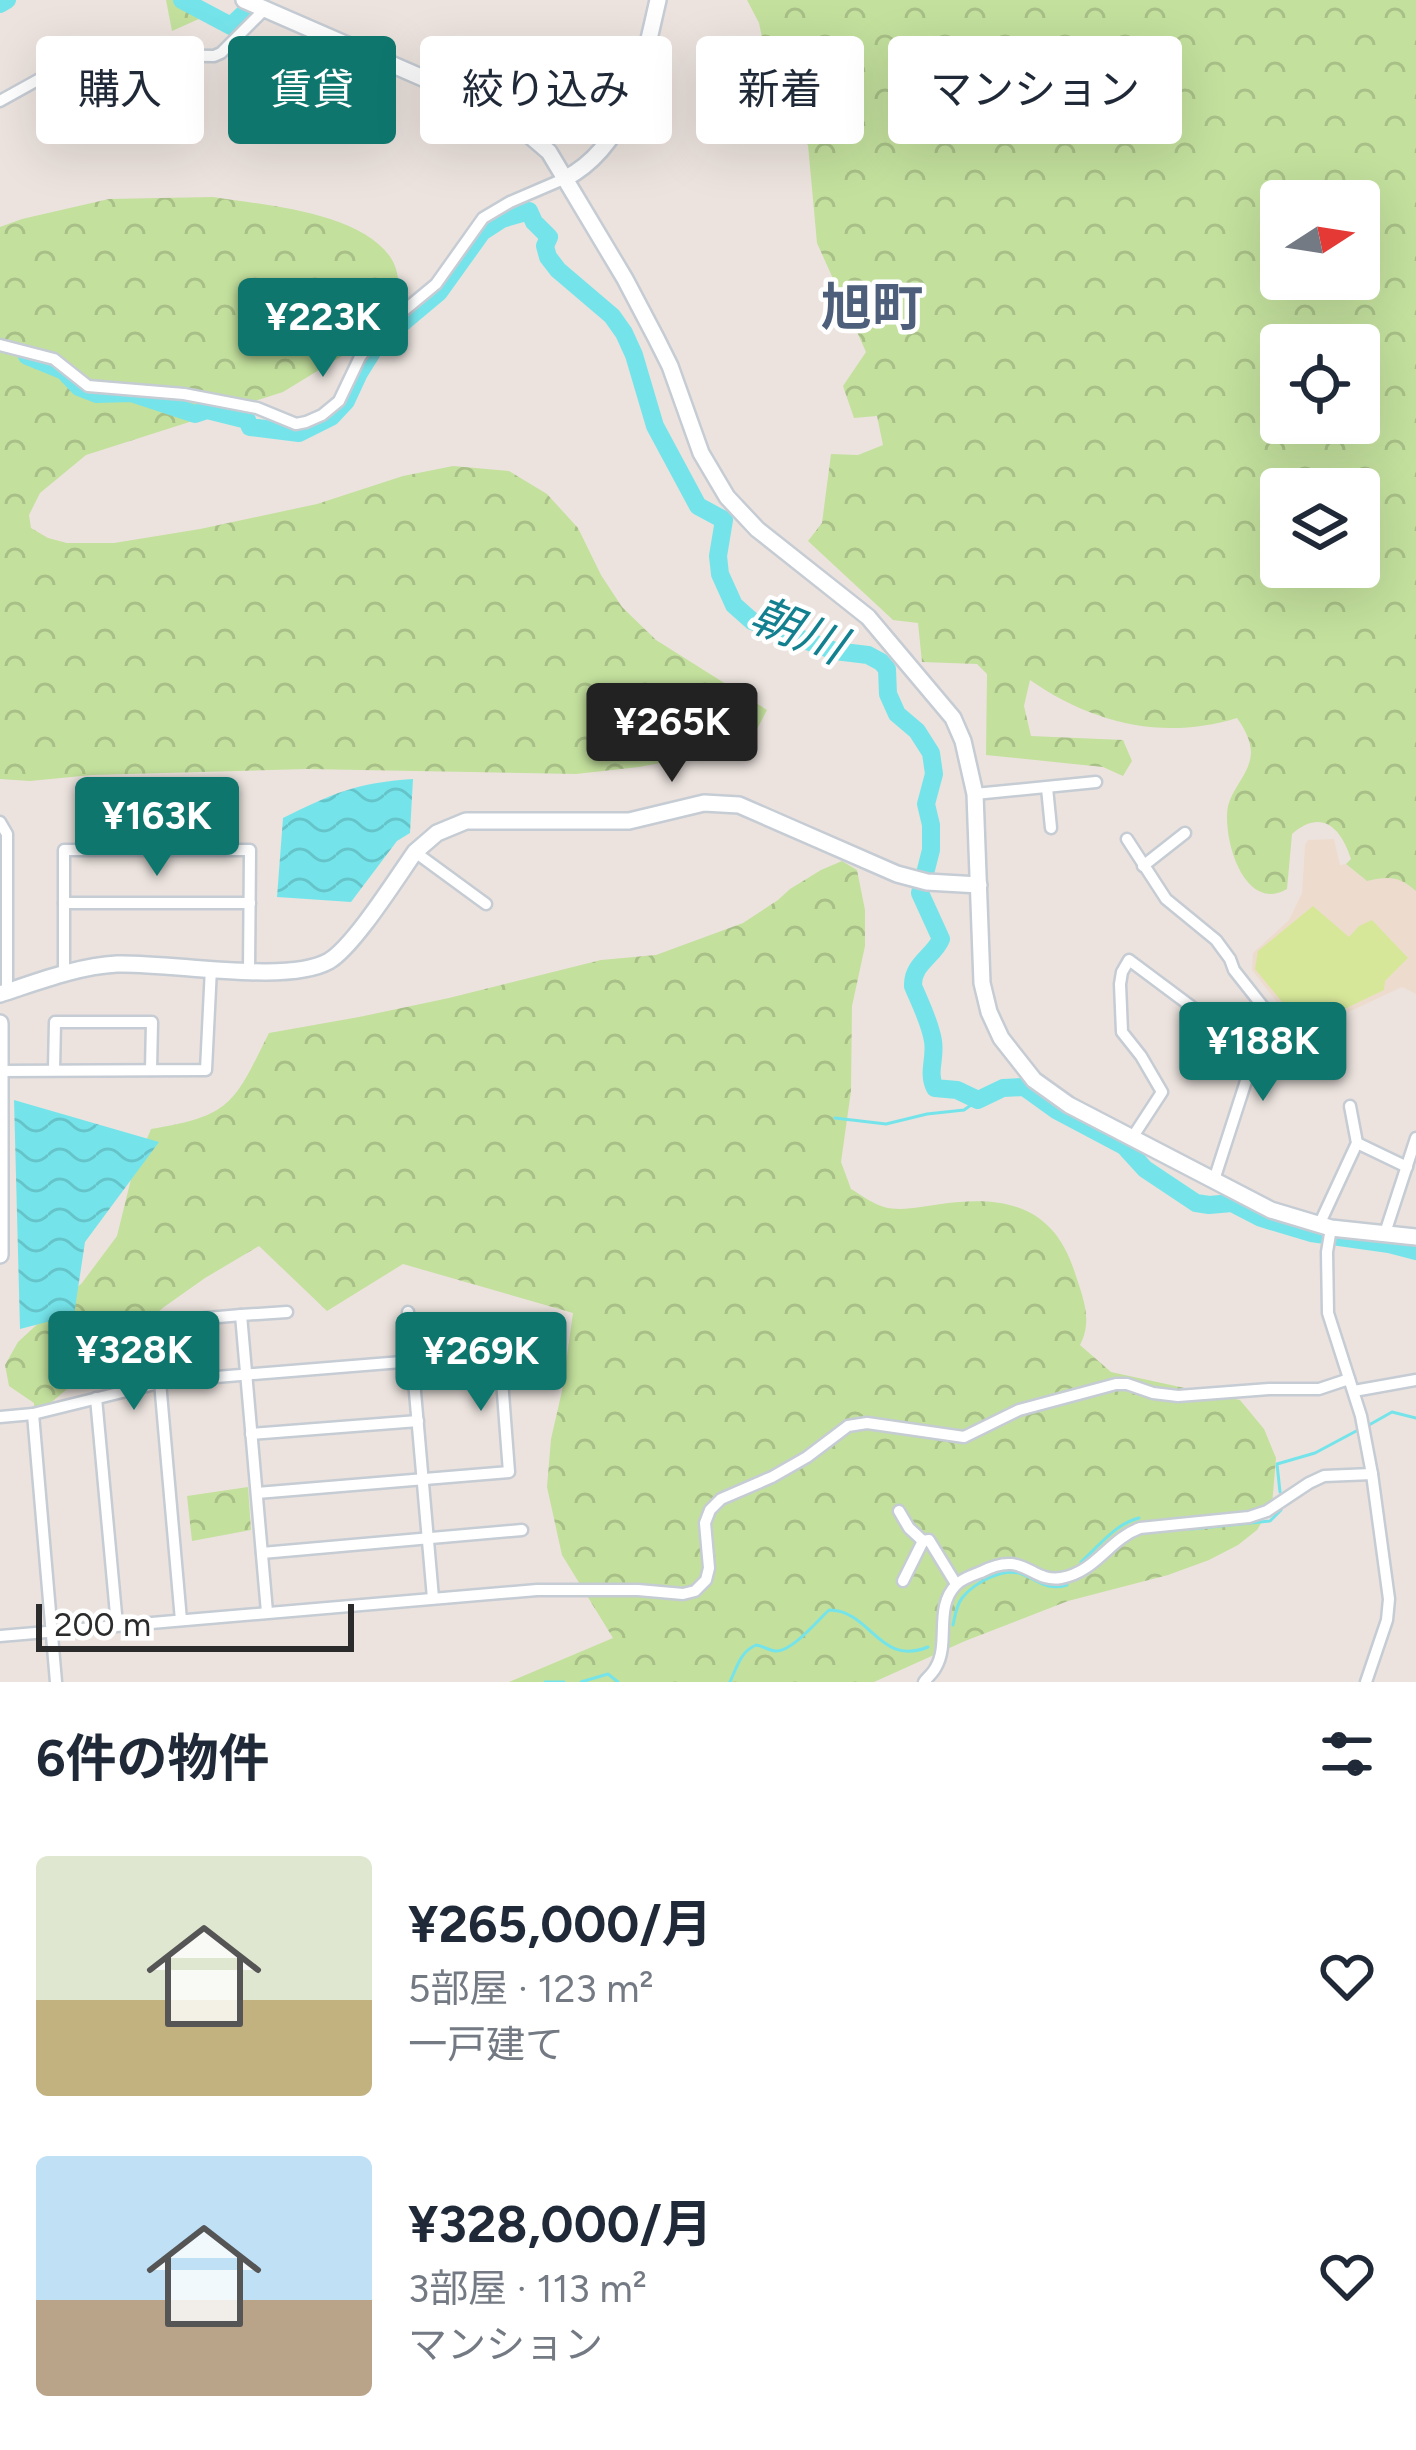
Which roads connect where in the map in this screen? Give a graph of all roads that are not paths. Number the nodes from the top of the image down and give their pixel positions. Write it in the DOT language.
graph roads {
  1 [pos="658,0"];
  2 [pos="254,5"];
  3 [pos="0,101"];
  4 [pos="566,178"];
  5 [pos="0,345"];
  6 [pos="1096,782"];
  7 [pos="1047,788"];
  8 [pos="975,794"];
  9 [pos="0,822"];
  10 [pos="1052,828"];
  11 [pos="1185,833"];
  12 [pos="1126,838"];
  13 [pos="415,852"];
  14 [pos="1143,866"];
  15 [pos="979,885"];
  16 [pos="64,903"];
  17 [pos="250,903"];
  18 [pos="486,904"];
  19 [pos="3,949"];
  20 [pos="211,968"];
  21 [pos="249,970"];
  22 [pos="64,975"];
  23 [pos="3,993"];
  24 [pos="0,1023"];
  25 [pos="1258,1043"];
  26 [pos="55,1070"];
  27 [pos="152,1070"];
  28 [pos="0,1071"];
  29 [pos="1350,1106"];
  30 [pos="1132,1138"];
  31 [pos="1416,1138"];
  32 [pos="1357,1143"];
  33 [pos="1410,1171"];
  34 [pos="1214,1180"];
  35 [pos="1,1220"];
  36 [pos="1326,1228"];
  37 [pos="1384,1233"];
  38 [pos="1416,1237"];
  39 [pos="0,1255"];
  40 [pos="287,1312"];
  41 [pos="408,1312"];
  42 [pos="241,1316"];
  43 [pos="174,1321"];
  44 [pos="412,1360"];
  45 [pos="246,1374"];
  46 [pos="1416,1380"];
  47 [pos="160,1382"];
  48 [pos="1352,1385"];
  49 [pos="96,1398"];
  50 [pos="33,1414"];
  51 [pos="0,1417"];
  52 [pos="418,1421"];
  53 [pos="251,1434"];
  54 [pos="1372,1474"];
  55 [pos="423,1479"];
  56 [pos="256,1493"];
  57 [pos="899,1511"];
  58 [pos="522,1530"];
  59 [pos="428,1538"];
  60 [pos="923,1540"];
  61 [pos="262,1553"];
  62 [pos="903,1581"];
  63 [pos="956,1584"];
  64 [pos="434,1598"];
  65 [pos="267,1612"];
  66 [pos="181,1620"];
  67 [pos="117,1625"];
  68 [pos="52,1631"];
  69 [pos="0,1636"];
  70 [pos="56,1682"];
  71 [pos="924,1682"];
  72 [pos="1366,1682"];
  1 -- 4 [label="street"];
  2 -- 3 [label="street"];
  2 -- 4 [label="street"];
  4 -- 5 [label="street"];
  4 -- 8 [label="street"];
  6 -- 7 [label="street"];
  7 -- 8 [label="street"];
  7 -- 10 [label="street"];
  8 -- 15 [label="street"];
  9 -- 19 [label="street"];
  11 -- 14 [label="street"];
  12 -- 14 [label="street"];
  13 -- 15 [label="street"];
  13 -- 18 [label="street"];
  13 -- 21 [label="street"];
  14 -- 25 [label="street"];
  15 -- 30 [label="street"];
  16 -- 17 [label="street"];
  16 -- 17 [label="street"];
  16 -- 22 [label="street"];
  17 -- 21 [label="street"];
  19 -- 23 [label="street"];
  20 -- 21 [label="street"];
  20 -- 22 [label="street"];
  20 -- 27 [label="street"];
  22 -- 23 [label="street"];
  24 -- 28 [label="street"];
  25 -- 30 [label="street"];
  25 -- 34 [label="street"];
  26 -- 27 [label="street"];
  26 -- 27 [label="street"];
  26 -- 28 [label="street"];
  28 -- 35 [label="street"];
  29 -- 32 [label="street"];
  30 -- 34 [label="street"];
  31 -- 33 [label="street"];
  32 -- 33 [label="street"];
  32 -- 36 [label="street"];
  33 -- 37 [label="street"];
  34 -- 36 [label="street"];
  35 -- 39 [label="street"];
  36 -- 37 [label="street"];
  36 -- 48 [label="street"];
  37 -- 38 [label="street"];
  40 -- 42 [label="street"];
  41 -- 44 [label="street"];
  42 -- 43 [label="street"];
  42 -- 45 [label="street"];
  44 -- 45 [label="street"];
  44 -- 52 [label="street"];
  44 -- 55 [label="street"];
  45 -- 47 [label="street"];
  45 -- 53 [label="street"];
  46 -- 48 [label="street"];
  47 -- 49 [label="street"];
  47 -- 66 [label="street"];
  48 -- 54 [label="street"];
  48 -- 64 [label="street"];
  49 -- 50 [label="street"];
  49 -- 67 [label="street"];
  50 -- 51 [label="street"];
  50 -- 68 [label="street"];
  52 -- 53 [label="street"];
  52 -- 55 [label="street"];
  53 -- 56 [label="street"];
  54 -- 63 [label="street"];
  54 -- 72 [label="street"];
  55 -- 56 [label="street"];
  55 -- 59 [label="street"];
  56 -- 61 [label="street"];
  57 -- 60 [label="street"];
  58 -- 59 [label="street"];
  59 -- 61 [label="street"];
  59 -- 64 [label="street"];
  60 -- 62 [label="street"];
  60 -- 63 [label="street"];
  61 -- 65 [label="street"];
  63 -- 71 [label="street"];
  64 -- 65 [label="street"];
  65 -- 66 [label="street"];
  66 -- 67 [label="street"];
  67 -- 68 [label="street"];
  68 -- 69 [label="street"];
  68 -- 70 [label="street"];
}
